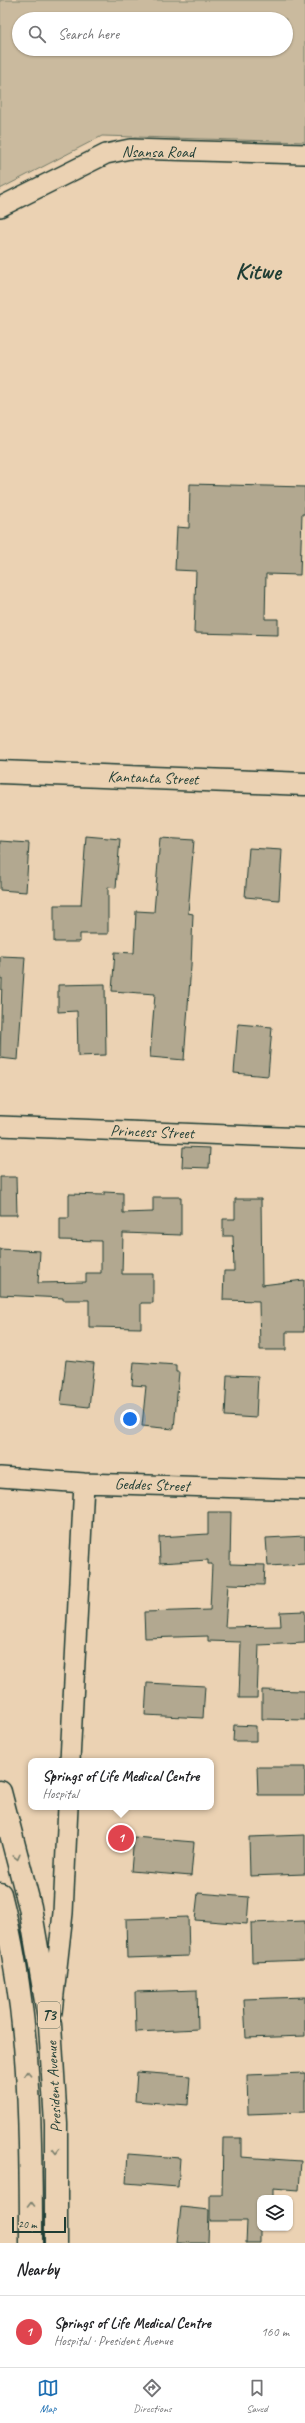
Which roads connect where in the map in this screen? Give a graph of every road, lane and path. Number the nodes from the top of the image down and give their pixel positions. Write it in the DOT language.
graph roads {
  1 [pos="305,154"];
  2 [pos="0,207"];
  3 [pos="0,772"];
  4 [pos="305,784"];
  5 [pos="0,1126"];
  6 [pos="305,1138"];
  7 [pos="0,1477"];
  8 [pos="84,1483"];
  9 [pos="305,1490"];
  10 [pos="70,1758"];
  11 [pos="0,1792"];
  12 [pos="68,1810"];
  13 [pos="0,1894"];
  14 [pos="50,2025"];
  15 [pos="30,2243"];
  16 [pos="56,2243"];
  1 -- 2 [label="street, Nsansa Road"];
  3 -- 4 [label="main road, Kantanta Street"];
  5 -- 6 [label="street, Princess Street"];
  7 -- 8 [label="street, Geddes Street"];
  8 -- 9 [label="street, Geddes Street"];
  8 -- 10 [label="street"];
  11 -- 14 [label="main road, President Avenue / T3, one-way"];
  12 -- 14 [label="street"];
  15 -- 13 [label="main road, President Avenue / T3, one-way"];
  14 -- 16 [label="main road, President Avenue / T3, one-way"];
}
